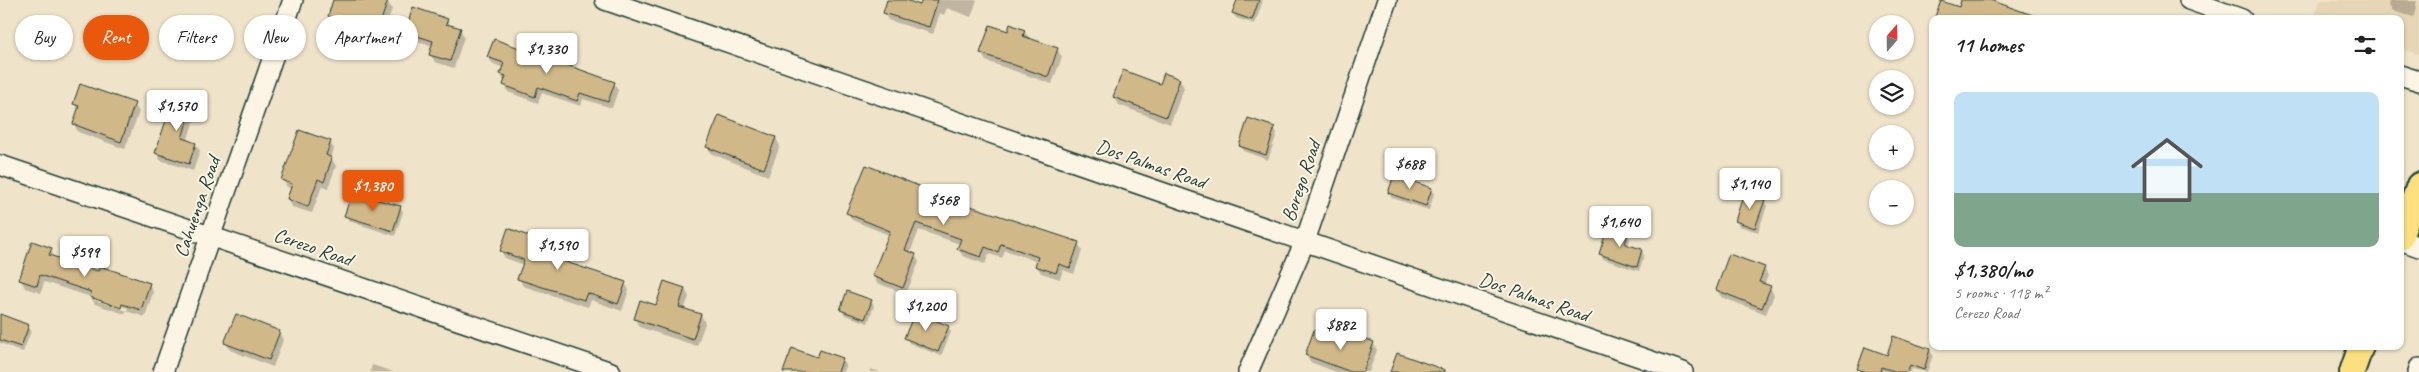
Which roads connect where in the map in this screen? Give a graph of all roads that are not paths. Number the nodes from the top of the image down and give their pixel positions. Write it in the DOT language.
graph roads {
  1 [pos="293,0"];
  2 [pos="605,0"];
  3 [pos="1387,0"];
  4 [pos="2189,0"];
  5 [pos="2231,15"];
  6 [pos="2404,75"];
  7 [pos="2419,81"];
  8 [pos="0,165"];
  9 [pos="2419,185"];
  10 [pos="2404,228"];
  11 [pos="211,236"];
  12 [pos="1305,241"];
  13 [pos="2404,241"];
  14 [pos="2419,247"];
  15 [pos="2360,350"];
  16 [pos="2419,368"];
  17 [pos="163,372"];
  18 [pos="611,372"];
  19 [pos="1248,372"];
  20 [pos="1683,372"];
  21 [pos="2352,372"];
  22 [pos="2418,372"];
  1 -- 11 [label="street, Cahuenga Road"];
  2 -- 12 [label="street, Dos Palmas Road"];
  3 -- 12 [label="street, Borego Road"];
  4 -- 5 [label="street"];
  6 -- 7 [label="street"];
  8 -- 11 [label="street, Cerezo Road"];
  9 -- 10 [label="main road"];
  11 -- 17 [label="street, Cahuenga Road"];
  11 -- 18 [label="street, Cerezo Road"];
  12 -- 19 [label="street, Borego Road"];
  12 -- 20 [label="street, Dos Palmas Road"];
  13 -- 14 [label="street"];
  15 -- 21 [label="main road"];
  16 -- 22 [label="street"];
}
